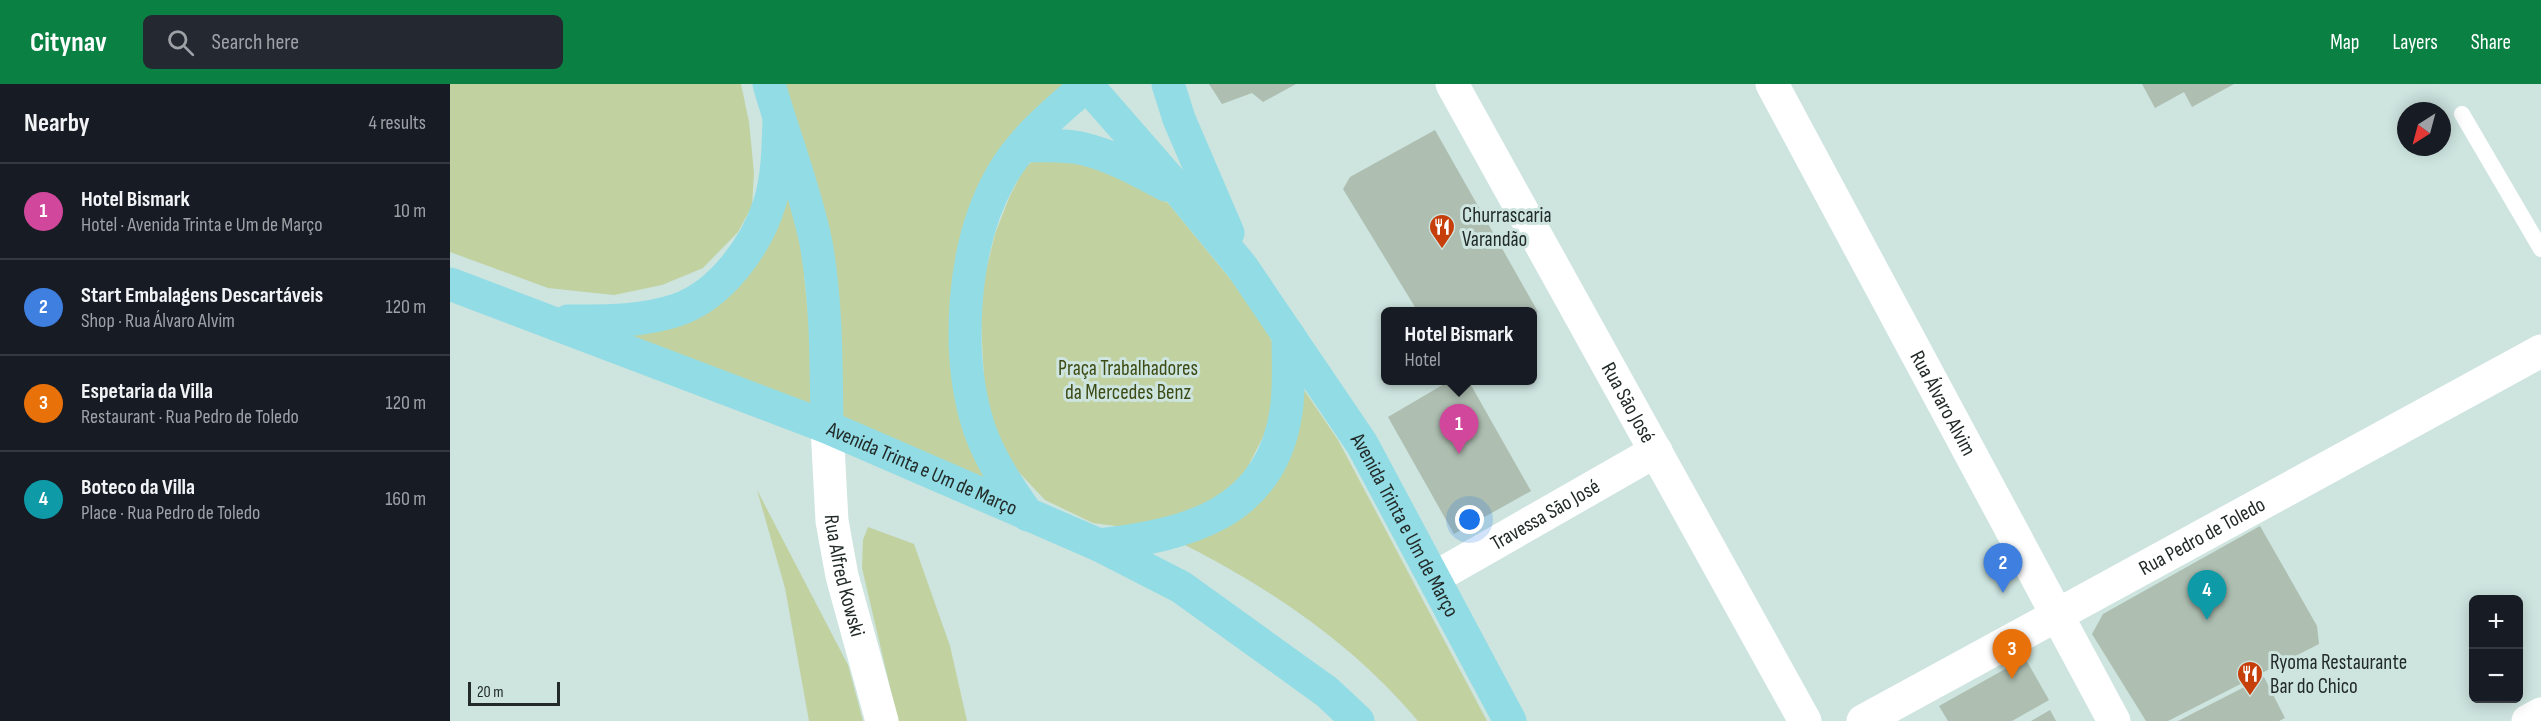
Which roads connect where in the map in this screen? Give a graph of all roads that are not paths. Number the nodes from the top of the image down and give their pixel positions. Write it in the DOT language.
graph roads {
  1 [pos="769,84"];
  2 [pos="1087,84"];
  3 [pos="1168,84"];
  4 [pos="1452,84"];
  5 [pos="1772,84"];
  6 [pos="2462,114"];
  7 [pos="779,120"];
  8 [pos="1023,146"];
  9 [pos="1182,194"];
  10 [pos="2541,249"];
  11 [pos="1242,267"];
  12 [pos="450,284"];
  13 [pos="547,320"];
  14 [pos="1288,334"];
  15 [pos="2541,351"];
  16 [pos="827,427"];
  17 [pos="1656,451"];
  18 [pos="1028,515"];
  19 [pos="1099,545"];
  20 [pos="1434,578"];
  21 [pos="2057,614"];
  22 [pos="2541,714"];
  23 [pos="882,721"];
  24 [pos="1358,721"];
  25 [pos="1510,721"];
  26 [pos="1805,721"];
  27 [pos="1863,721"];
  28 [pos="2114,721"];
  29 [pos="2528,721"];
  1 -- 7 [label="main road"];
  2 -- 8 [label="main road"];
  2 -- 9 [label="main road, Avenida Trinta e Um de Março"];
  3 -- 11 [label="main road"];
  4 -- 17 [label="street, Rua São José"];
  5 -- 21 [label="street, Rua Álvaro Alvim"];
  6 -- 10 [label="lane"];
  7 -- 13 [label="main road"];
  7 -- 16 [label="main road"];
  8 -- 9 [label="main road"];
  8 -- 18 [label="main road"];
  9 -- 11 [label="main road, Avenida Trinta e Um de Março"];
  11 -- 14 [label="main road, Avenida Trinta e Um de Março"];
  12 -- 13 [label="main road, Avenida Trinta e Um de Março"];
  13 -- 16 [label="main road, Avenida Trinta e Um de Março"];
  14 -- 19 [label="main road"];
  14 -- 20 [label="main road, Avenida Trinta e Um de Março"];
  15 -- 21 [label="street, Rua Pedro de Toledo"];
  16 -- 18 [label="main road, Avenida Trinta e Um de Março"];
  16 -- 23 [label="street, Rua Alfred Kowski"];
  17 -- 20 [label="street, Travessa São José"];
  17 -- 26 [label="street, Rua São José"];
  18 -- 19 [label="main road, Avenida Trinta e Um de Março"];
  19 -- 24 [label="main road, Avenida Trinta e Um de Março"];
  20 -- 25 [label="main road, Avenida Trinta e Um de Março"];
  21 -- 27 [label="street, Rua Pedro de Toledo"];
  21 -- 28 [label="street, Rua Álvaro Alvim"];
  22 -- 29 [label="street"];
}
